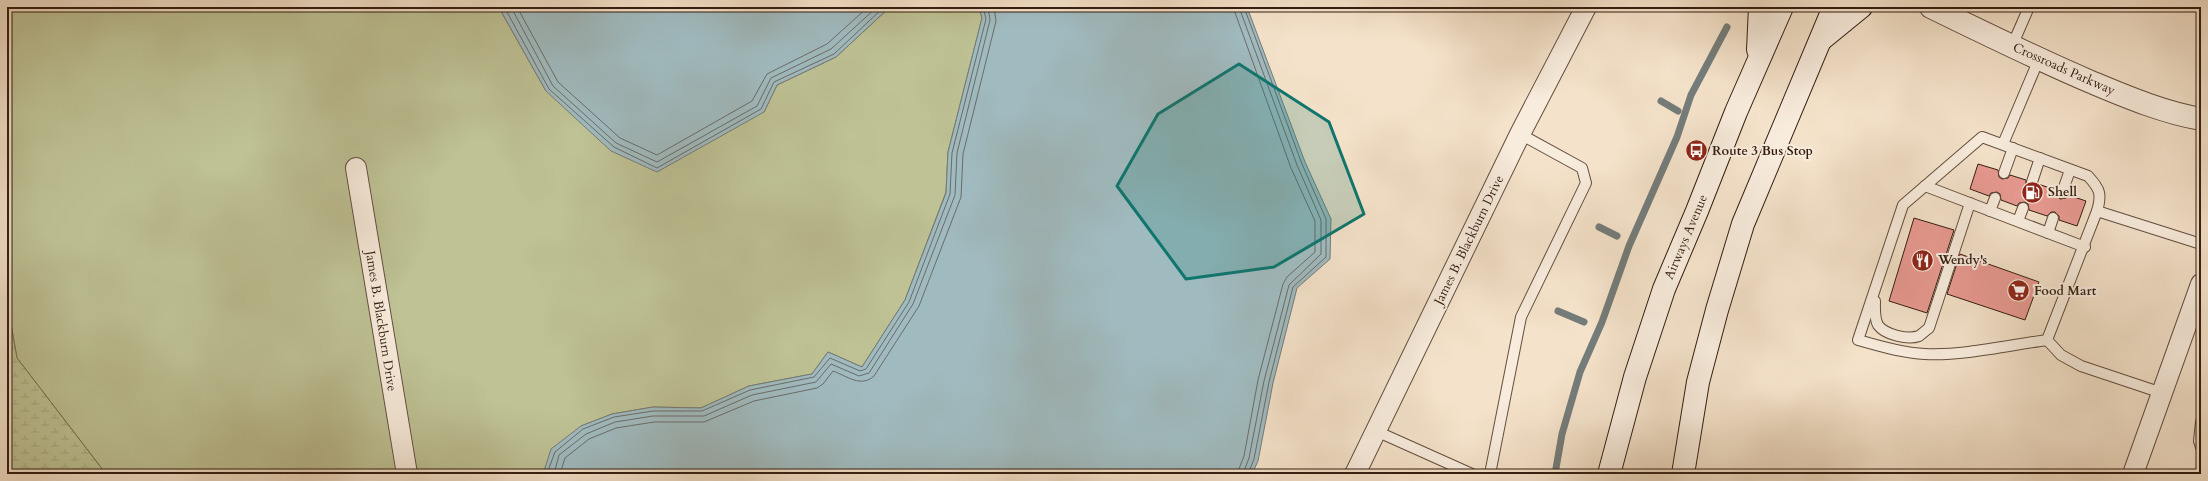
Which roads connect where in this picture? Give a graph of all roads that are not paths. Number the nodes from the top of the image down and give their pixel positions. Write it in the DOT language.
graph roads {
  1 [pos="1586,7"];
  2 [pos="1760,7"];
  3 [pos="1782,7"];
  4 [pos="1834,7"];
  5 [pos="1861,7"];
  6 [pos="1931,7"];
  7 [pos="2030,7"];
  8 [pos="1820,40"];
  9 [pos="2012,46"];
  10 [pos="2039,59"];
  11 [pos="1757,65"];
  12 [pos="2201,119"];
  13 [pos="1520,134"];
  14 [pos="2008,146"];
  15 [pos="2040,158"];
  16 [pos="356,168"];
  17 [pos="2070,170"];
  18 [pos="2004,173"];
  19 [pos="2032,182"];
  20 [pos="1925,186"];
  21 [pos="2062,193"];
  22 [pos="1995,198"];
  23 [pos="1970,203"];
  24 [pos="2022,208"];
  25 [pos="1990,211"];
  26 [pos="2097,211"];
  27 [pos="2053,218"];
  28 [pos="2018,221"];
  29 [pos="2048,233"];
  30 [pos="2201,244"];
  31 [pos="2085,247"];
  32 [pos="2201,284"];
  33 [pos="1875,291"];
  34 [pos="2047,340"];
  35 [pos="2162,393"];
  36 [pos="2201,422"];
  37 [pos="1376,431"];
  38 [pos="2201,447"];
  39 [pos="407,474"];
  40 [pos="1355,474"];
  41 [pos="1472,474"];
  42 [pos="1490,474"];
  43 [pos="1609,474"];
  44 [pos="1683,474"];
  45 [pos="2133,474"];
  1 -- 13 [label="street, James B. Blackburn Drive"];
  2 -- 11 [label="main road"];
  3 -- 11 [label="main road, Airways Avenue"];
  4 -- 8 [label="main road"];
  5 -- 8 [label="main road"];
  6 -- 9 [label="main road, Crossroads Parkway"];
  7 -- 9 [label="lane"];
  8 -- 44 [label="main road"];
  9 -- 10 [label="main road, Crossroads Parkway"];
  10 -- 12 [label="main road, Crossroads Parkway"];
  10 -- 14 [label="lane"];
  11 -- 43 [label="main road, Airways Avenue"];
  13 -- 37 [label="street, James B. Blackburn Drive"];
  13 -- 42 [label="lane"];
  14 -- 15 [label="lane"];
  14 -- 18 [label="lane"];
  14 -- 20 [label="lane"];
  15 -- 17 [label="lane"];
  15 -- 19 [label="lane"];
  16 -- 39 [label="street, James B. Blackburn Drive"];
  17 -- 21 [label="lane"];
  17 -- 26 [label="lane"];
  20 -- 23 [label="lane"];
  20 -- 33 [label="lane"];
  22 -- 25 [label="lane"];
  23 -- 25 [label="lane"];
  23 -- 33 [label="lane"];
  24 -- 28 [label="lane"];
  25 -- 28 [label="lane"];
  26 -- 30 [label="lane"];
  26 -- 31 [label="lane"];
  27 -- 29 [label="lane"];
  28 -- 29 [label="lane"];
  29 -- 31 [label="lane"];
  31 -- 34 [label="lane"];
  32 -- 35 [label="street"];
  33 -- 34 [label="lane"];
  34 -- 35 [label="lane"];
  35 -- 45 [label="street"];
  36 -- 38 [label="lane"];
  37 -- 40 [label="street, James B. Blackburn Drive"];
  37 -- 41 [label="lane"];
}
